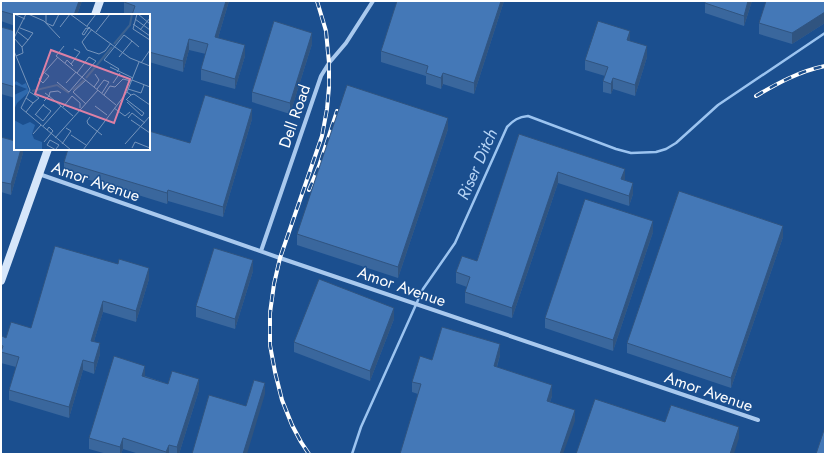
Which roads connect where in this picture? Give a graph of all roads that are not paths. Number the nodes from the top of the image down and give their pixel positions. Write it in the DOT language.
graph roads {
  1 [pos="100,1"];
  2 [pos="374,1"];
  3 [pos="96,14"];
  4 [pos="48,150"];
  5 [pos="39,174"];
  6 [pos="261,251"];
  7 [pos="1,281"];
  8 [pos="758,420"];
  1 -- 3 [label="street"];
  2 -- 6 [label="street, Dell Road"];
  4 -- 5 [label="street"];
  5 -- 6 [label="street, Amor Avenue"];
  5 -- 7 [label="street"];
  6 -- 8 [label="street, Amor Avenue"];
}
